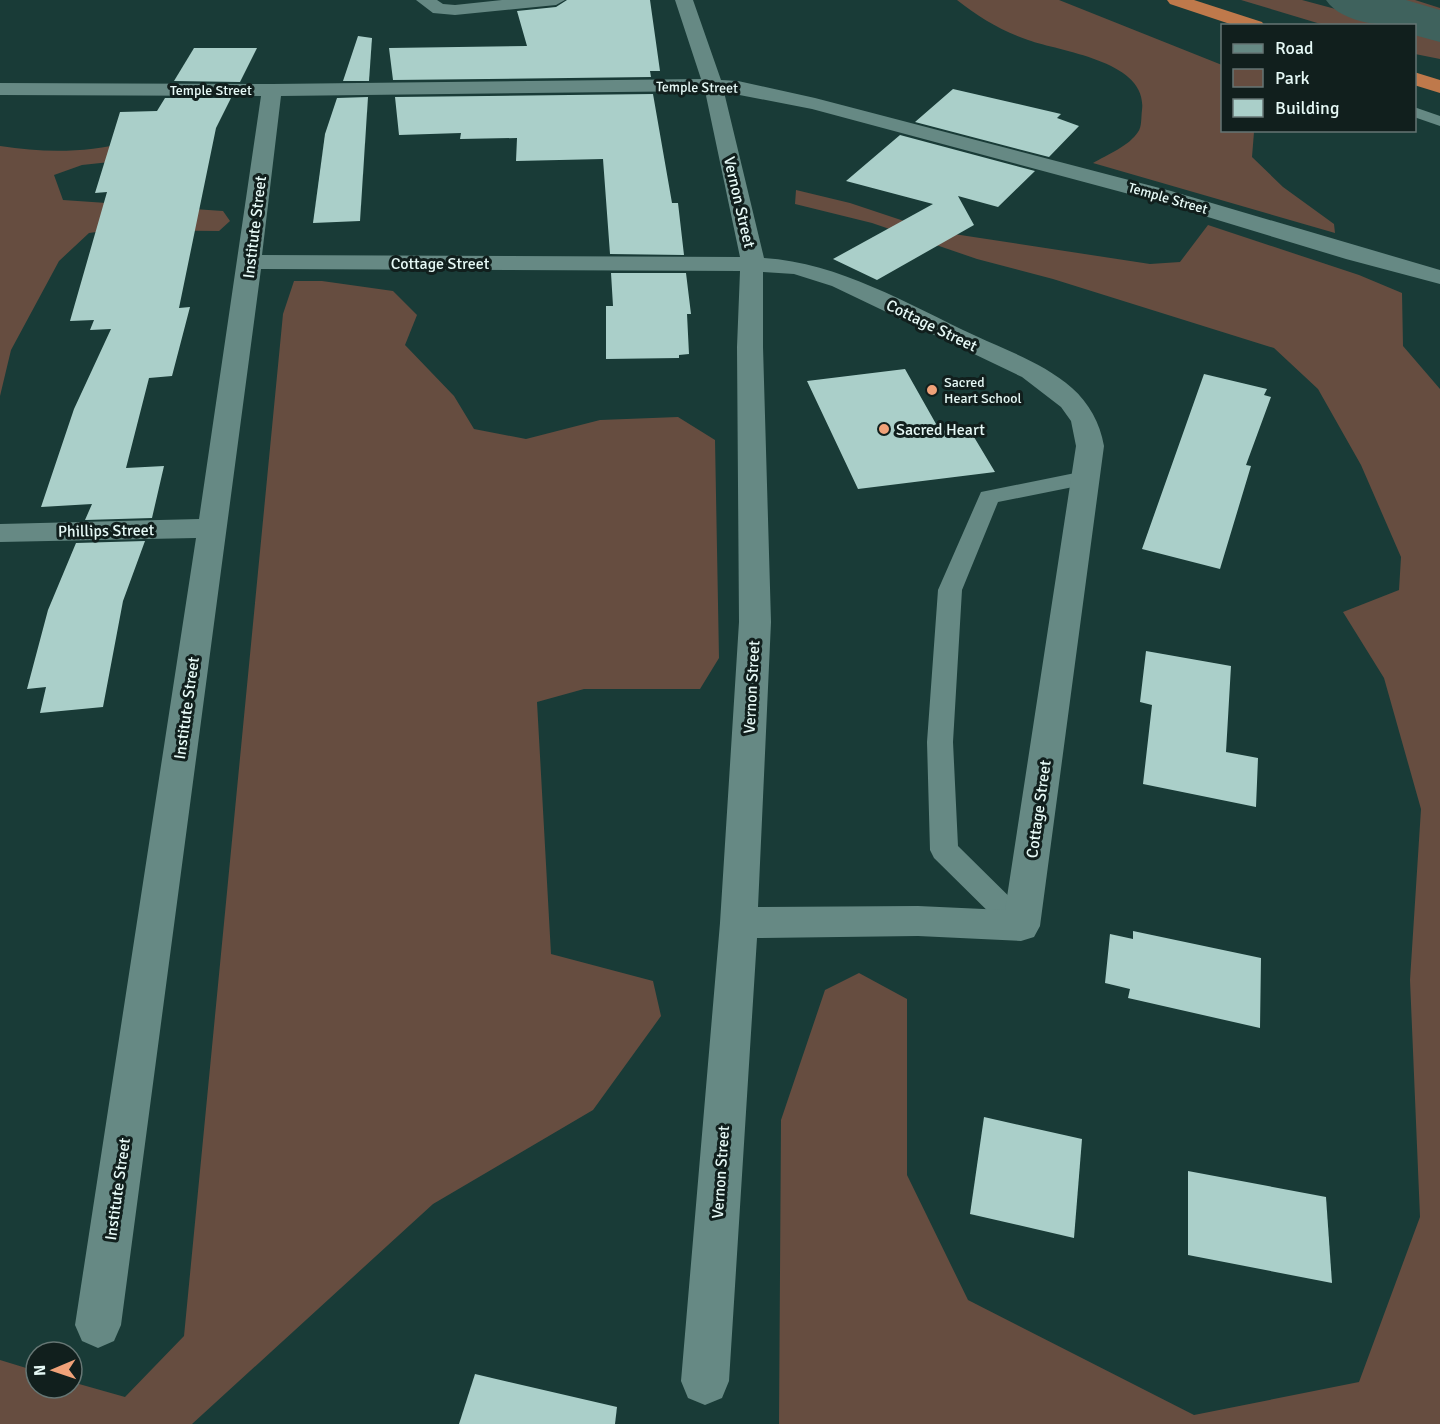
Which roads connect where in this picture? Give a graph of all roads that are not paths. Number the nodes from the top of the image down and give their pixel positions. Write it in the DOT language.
graph roads {
  1 [pos="425,0"];
  2 [pos="556,0"];
  3 [pos="684,0"];
  4 [pos="1176,0"];
  5 [pos="1250,24"];
  6 [pos="1416,79"];
  7 [pos="713,85"];
  8 [pos="1440,87"];
  9 [pos="0,89"];
  10 [pos="272,90"];
  11 [pos="1416,113"];
  12 [pos="1440,121"];
  13 [pos="250,262"];
  14 [pos="752,264"];
  15 [pos="1440,277"];
  16 [pos="1085,478"];
  17 [pos="212,528"];
  18 [pos="0,532"];
  19 [pos="739,923"];
  20 [pos="1021,926"];
  21 [pos="98,1325"];
  22 [pos="705,1381"];
  1 -- 2 [label="street"];
  3 -- 7 [label="street, Vernon Street"];
  4 -- 5 [label="highway"];
  6 -- 8 [label="highway"];
  7 -- 10 [label="street, Temple Street"];
  7 -- 14 [label="street, Vernon Street"];
  7 -- 15 [label="street, Temple Street"];
  9 -- 10 [label="street, Temple Street"];
  10 -- 13 [label="street, Institute Street"];
  11 -- 12 [label="lane"];
  13 -- 14 [label="street, Cottage Street"];
  13 -- 17 [label="street, Institute Street"];
  14 -- 16 [label="street, Cottage Street"];
  14 -- 19 [label="street, Vernon Street"];
  16 -- 20 [label="street, Cottage Street"];
  16 -- 20 [label="lane"];
  17 -- 18 [label="street, Phillips Street"];
  17 -- 21 [label="street, Institute Street"];
  19 -- 20 [label="street"];
  19 -- 22 [label="street, Vernon Street"];
}
